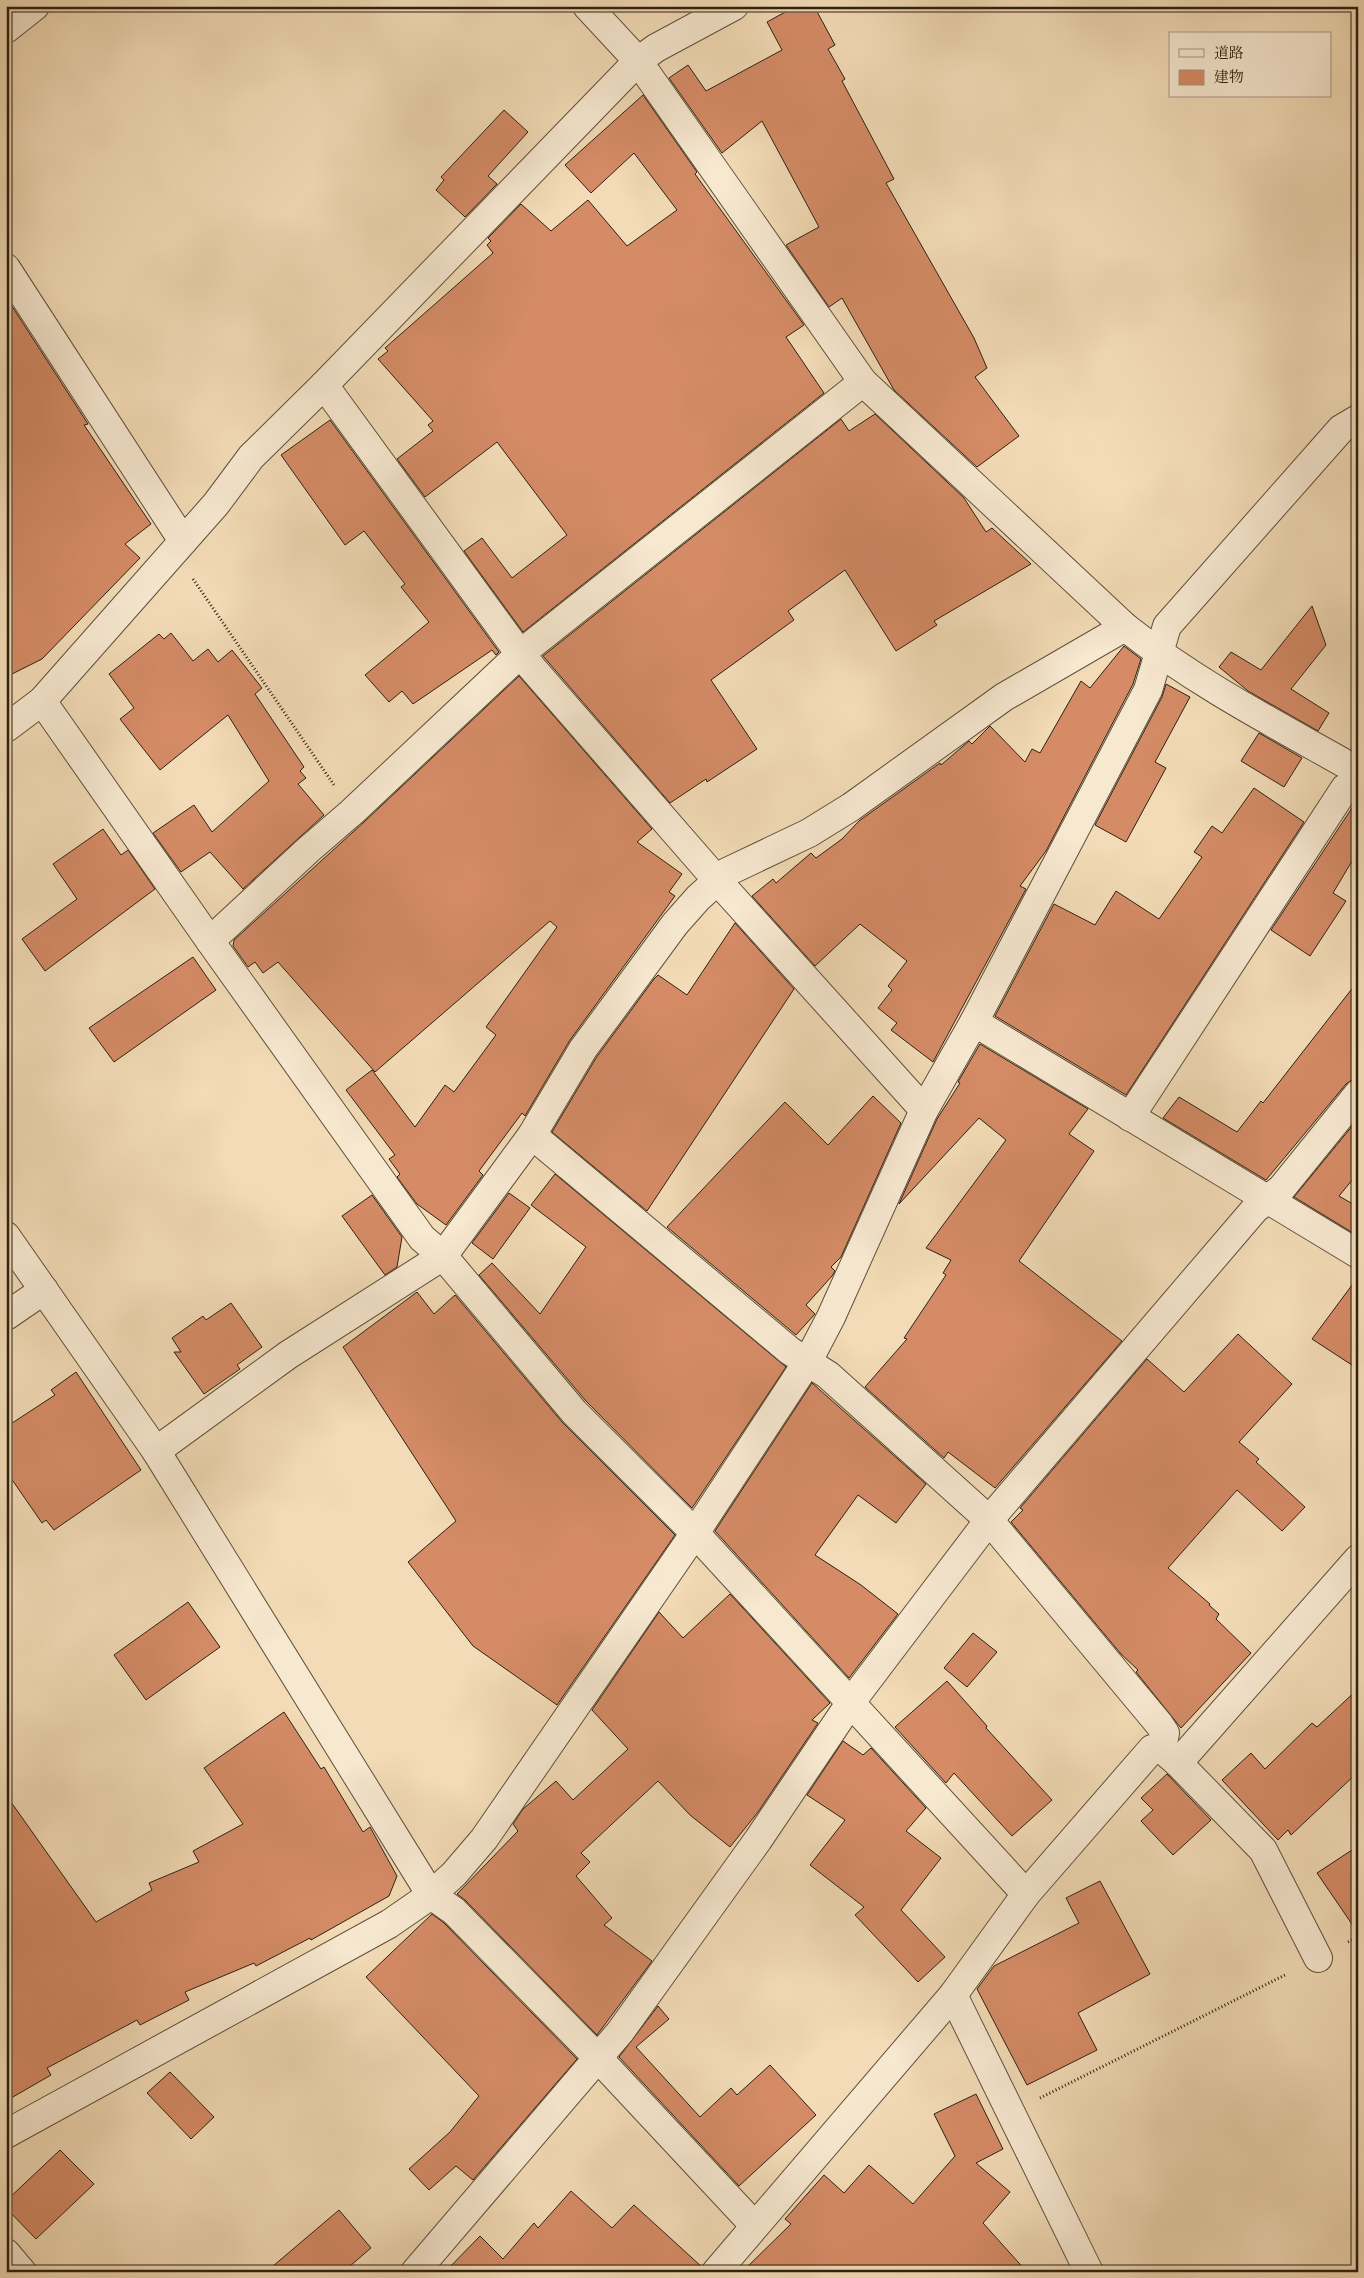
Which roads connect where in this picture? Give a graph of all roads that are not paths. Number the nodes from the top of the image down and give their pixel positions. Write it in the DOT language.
graph roads {
  1 [pos="35,6"];
  2 [pos="587,6"];
  3 [pos="734,6"];
  4 [pos="6,29"];
  5 [pos="638,61"];
  6 [pos="6,268"];
  7 [pos="863,382"];
  8 [pos="324,385"];
  9 [pos="1358,419"];
  10 [pos="178,547"];
  11 [pos="1126,627"];
  12 [pos="520,654"];
  13 [pos="1159,654"];
  14 [pos="42,701"];
  15 [pos="6,728"];
  16 [pos="1358,771"];
  17 [pos="1358,781"];
  18 [pos="716,880"];
  19 [pos="210,941"];
  20 [pos="974,1022"];
  21 [pos="1358,1094"];
  22 [pos="924,1110"];
  23 [pos="1130,1117"];
  24 [pos="532,1135"];
  25 [pos="1267,1200"];
  26 [pos="6,1236"];
  27 [pos="1358,1254"];
  28 [pos="443,1256"];
  29 [pos="44,1290"];
  30 [pos="6,1316"];
  31 [pos="808,1361"];
  32 [pos="156,1451"];
  33 [pos="988,1520"];
  34 [pos="695,1533"];
  35 [pos="1358,1559"];
  36 [pos="851,1702"];
  37 [pos="1170,1756"];
  38 [pos="1026,1894"];
  39 [pos="431,1895"];
  40 [pos="1318,1958"];
  41 [pos="953,1994"];
  42 [pos="598,2058"];
  43 [pos="6,2134"];
  44 [pos="754,2226"];
  45 [pos="6,2253"];
  46 [pos="22,2272"];
  47 [pos="415,2272"];
  48 [pos="716,2272"];
  49 [pos="1089,2272"];
  1 -- 4 [label="street"];
  2 -- 5 [label="street"];
  3 -- 5 [label="street"];
  5 -- 7 [label="street"];
  5 -- 8 [label="street"];
  6 -- 10 [label="street"];
  7 -- 11 [label="street"];
  7 -- 12 [label="street"];
  8 -- 10 [label="street"];
  8 -- 12 [label="street"];
  9 -- 13 [label="street"];
  10 -- 14 [label="street"];
  11 -- 13 [label="street"];
  11 -- 18 [label="street"];
  12 -- 18 [label="street"];
  12 -- 19 [label="street"];
  13 -- 16 [label="street"];
  13 -- 20 [label="street"];
  14 -- 15 [label="street"];
  14 -- 19 [label="street"];
  17 -- 23 [label="street"];
  18 -- 22 [label="street"];
  18 -- 24 [label="street"];
  19 -- 28 [label="street"];
  20 -- 22 [label="street"];
  20 -- 23 [label="street"];
  21 -- 25 [label="street"];
  22 -- 31 [label="street"];
  23 -- 25 [label="street"];
  24 -- 28 [label="street"];
  24 -- 31 [label="street"];
  25 -- 27 [label="street"];
  25 -- 33 [label="street"];
  26 -- 29 [label="street"];
  28 -- 32 [label="street"];
  28 -- 34 [label="street"];
  29 -- 30 [label="street"];
  29 -- 32 [label="street"];
  31 -- 33 [label="street"];
  31 -- 34 [label="street"];
  32 -- 39 [label="street"];
  33 -- 36 [label="street"];
  33 -- 37 [label="street"];
  34 -- 36 [label="street"];
  34 -- 39 [label="street"];
  35 -- 37 [label="street"];
  36 -- 38 [label="street"];
  36 -- 42 [label="street"];
  37 -- 38 [label="street"];
  37 -- 40 [label="street"];
  38 -- 41 [label="street"];
  39 -- 42 [label="street"];
  39 -- 43 [label="street"];
  41 -- 44 [label="street"];
  41 -- 49 [label="street"];
  42 -- 44 [label="street"];
  42 -- 47 [label="street"];
  44 -- 48 [label="street"];
  45 -- 46 [label="street"];
}
